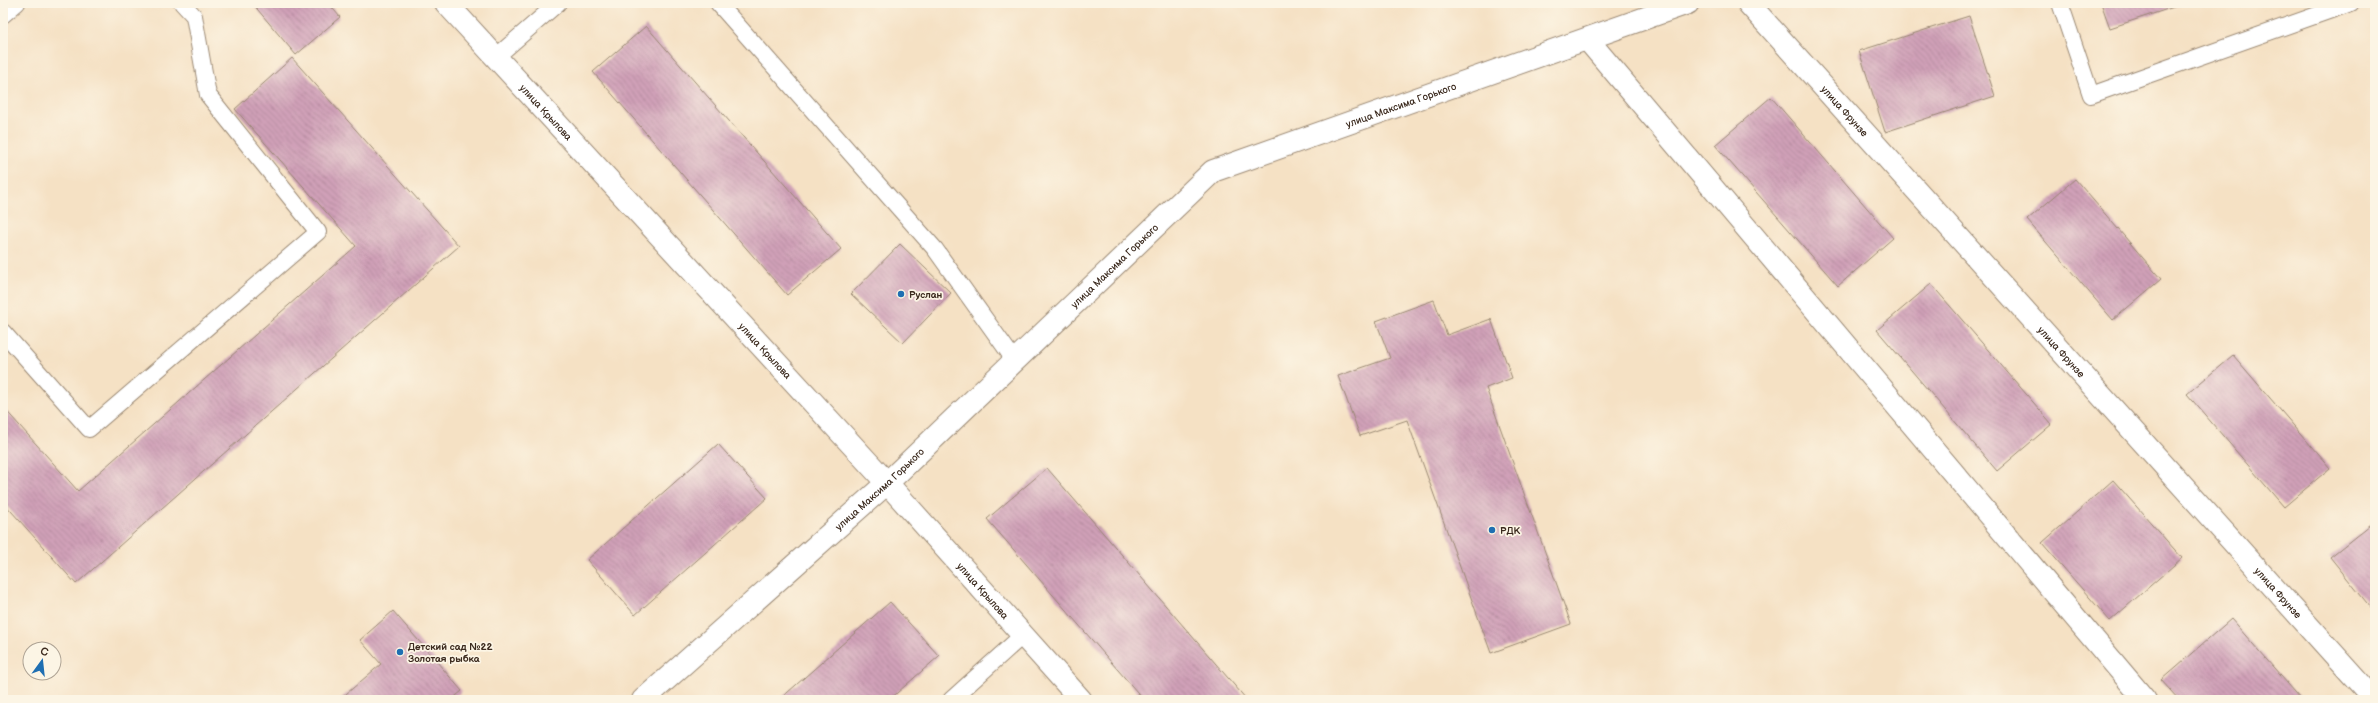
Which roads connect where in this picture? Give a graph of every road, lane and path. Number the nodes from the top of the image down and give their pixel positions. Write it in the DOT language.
graph roads {
  1 [pos="16,3"];
  2 [pos="182,3"];
  3 [pos="446,3"];
  4 [pos="558,3"];
  5 [pos="718,3"];
  6 [pos="1688,3"];
  7 [pos="1748,3"];
  8 [pos="2060,3"];
  9 [pos="2351,3"];
  10 [pos="3,15"];
  11 [pos="1587,39"];
  12 [pos="496,57"];
  13 [pos="3,332"];
  14 [pos="1015,361"];
  15 [pos="887,483"];
  16 [pos="1023,635"];
  17 [pos="643,700"];
  18 [pos="951,700"];
  19 [pos="1081,700"];
  20 [pos="2145,700"];
  21 [pos="2375,700"];
  1 -- 10 [label="lane"];
  2 -- 13 [label="lane"];
  3 -- 12 [label="street, улица Крылова"];
  4 -- 12 [label="lane"];
  5 -- 14 [label="lane"];
  6 -- 11 [label="street, улица Максима Горького"];
  7 -- 21 [label="street, улица Фрунзе"];
  8 -- 9 [label="lane"];
  11 -- 14 [label="street, улица Максима Горького"];
  11 -- 20 [label="street"];
  12 -- 15 [label="street, улица Крылова"];
  14 -- 15 [label="street, улица Максима Горького"];
  15 -- 16 [label="street, улица Крылова"];
  15 -- 17 [label="street, улица Максима Горького"];
  16 -- 18 [label="lane"];
  16 -- 19 [label="street, улица Крылова"];
}
